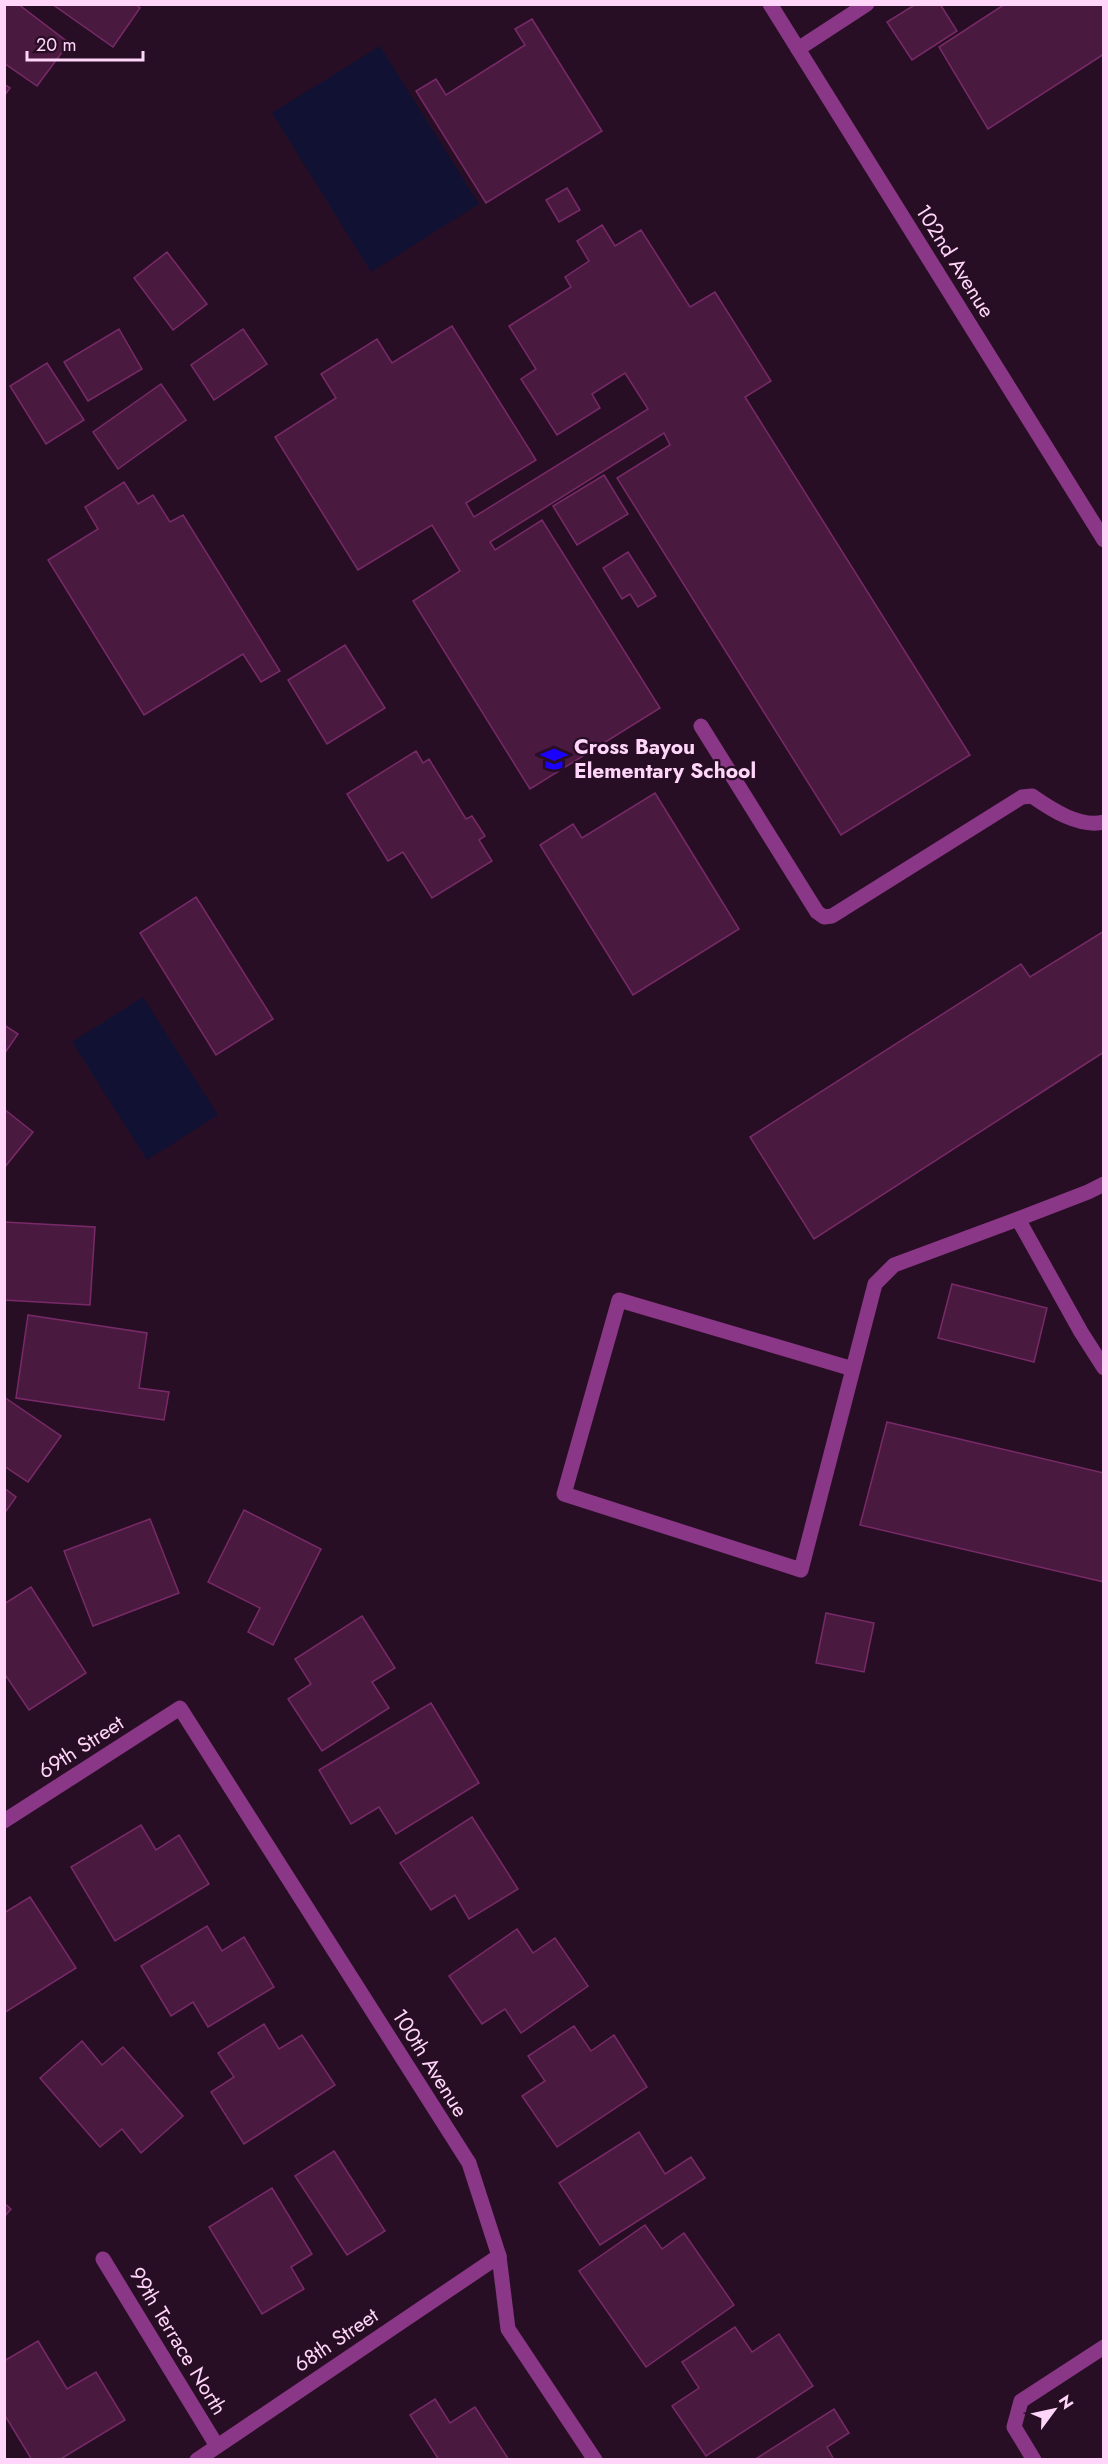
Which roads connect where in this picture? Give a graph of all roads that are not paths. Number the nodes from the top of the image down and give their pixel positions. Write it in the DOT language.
graph roads {
  1 [pos="770,4"];
  2 [pos="867,4"];
  3 [pos="798,49"];
  4 [pos="1104,540"];
  5 [pos="702,726"];
  6 [pos="1104,822"];
  7 [pos="1104,1184"];
  8 [pos="1018,1219"];
  9 [pos="1104,1368"];
  10 [pos="853,1369"];
  11 [pos="180,1708"];
  12 [pos="4,1821"];
  13 [pos="499,2256"];
  14 [pos="103,2259"];
  15 [pos="1104,2348"];
  16 [pos="218,2446"];
  17 [pos="197,2460"];
  18 [pos="595,2460"];
  19 [pos="1034,2460"];
  1 -- 3 [label="street, 102nd Avenue"];
  2 -- 3 [label="street"];
  3 -- 4 [label="street, 102nd Avenue"];
  5 -- 6 [label="street"];
  7 -- 8 [label="street"];
  8 -- 9 [label="street"];
  8 -- 10 [label="street"];
  10 -- 10 [label="street"];
  11 -- 12 [label="street, 69th Street"];
  11 -- 13 [label="street, 100th Avenue"];
  13 -- 16 [label="street, 68th Street"];
  13 -- 18 [label="street, 100th Avenue"];
  14 -- 16 [label="street, 99th Terrace North"];
  15 -- 19 [label="street"];
  16 -- 17 [label="street, 68th Street"];
}
